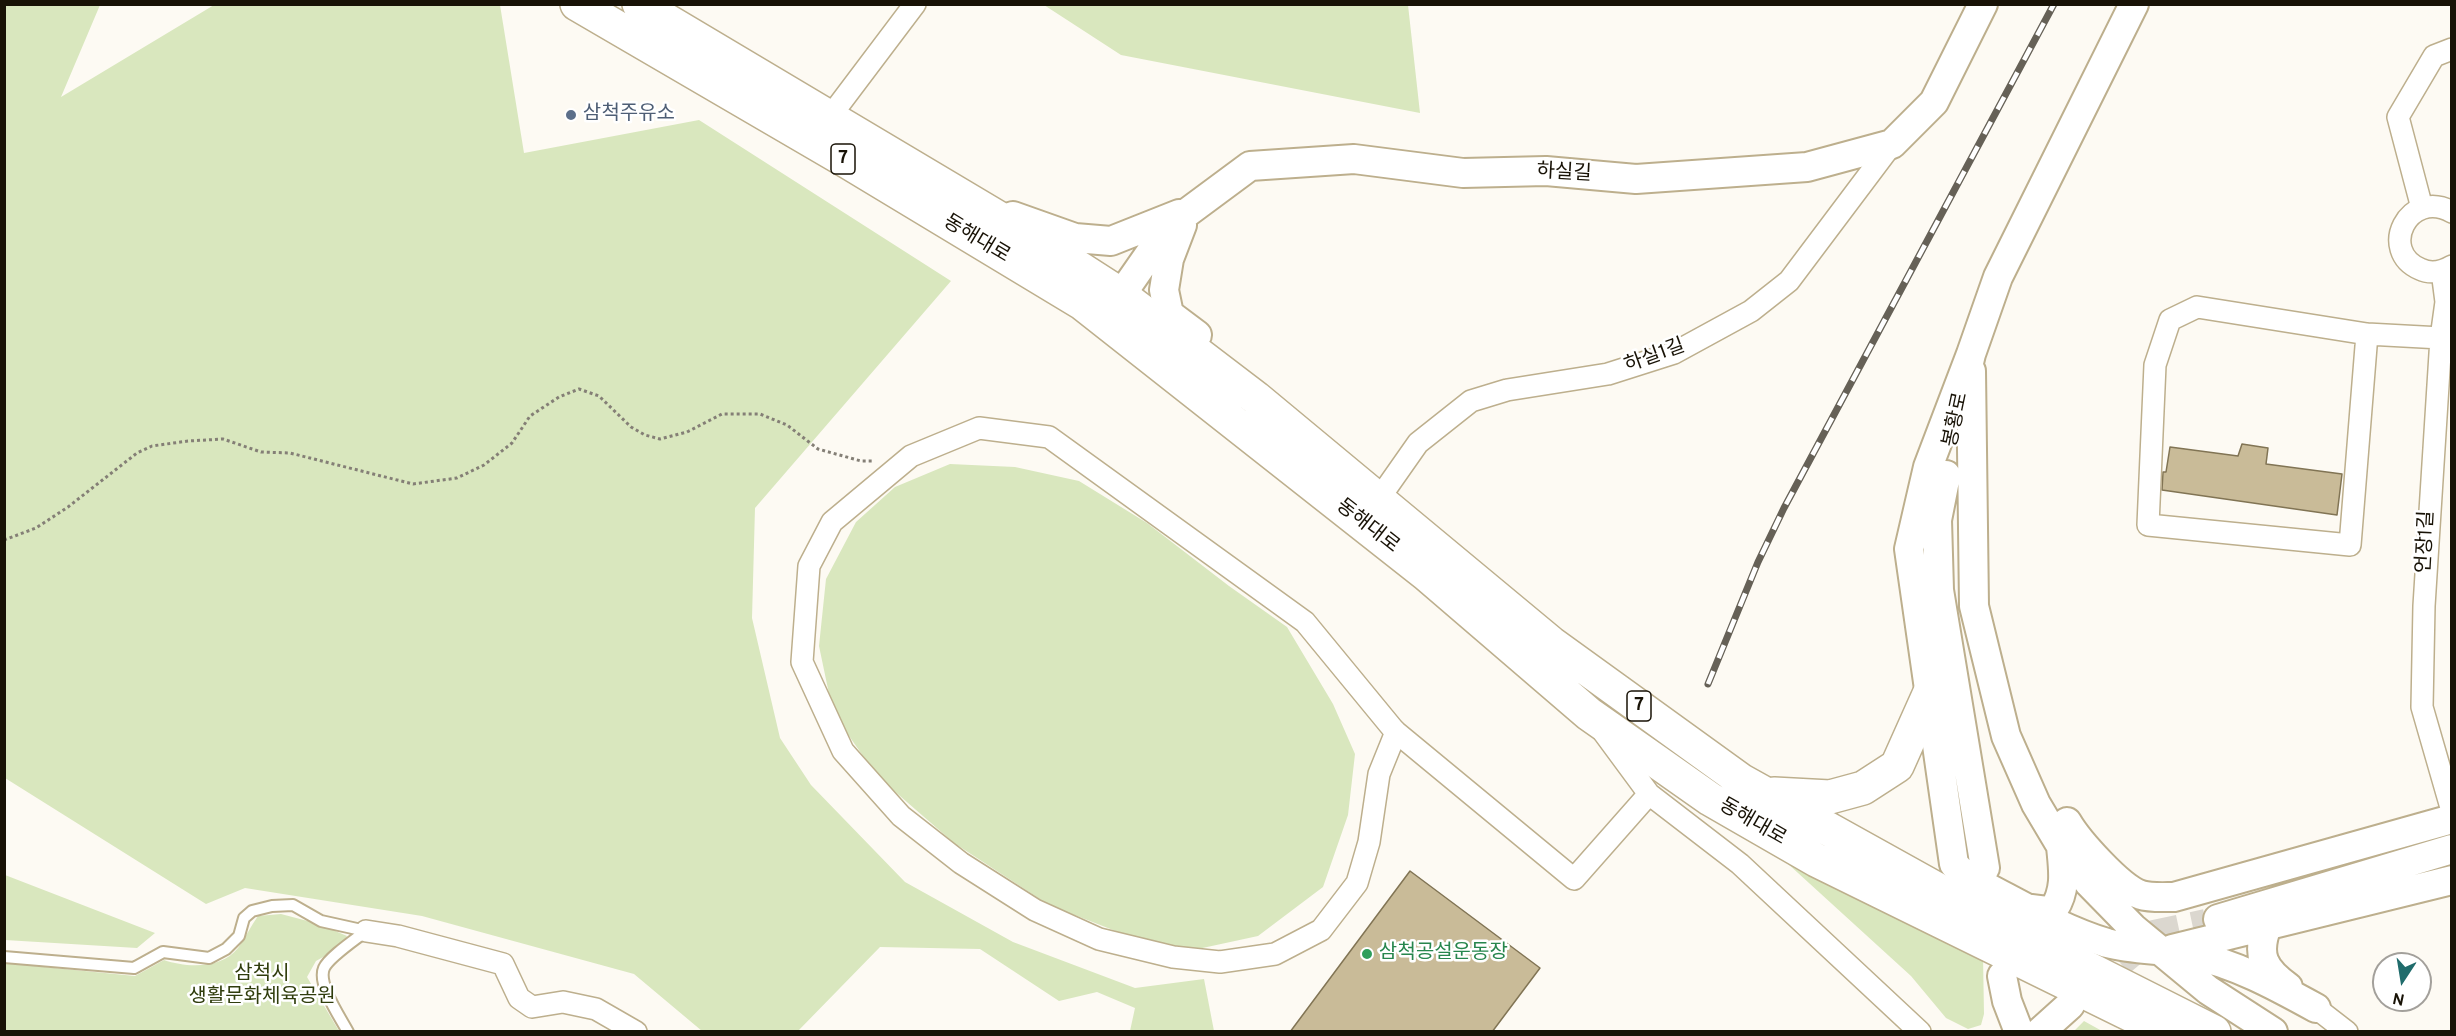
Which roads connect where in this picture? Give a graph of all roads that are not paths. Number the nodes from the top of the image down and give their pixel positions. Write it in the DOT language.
graph roads {
  1 [pos="577,4"];
  2 [pos="639,4"];
  3 [pos="915,4"];
  4 [pos="1983,4"];
  5 [pos="2134,4"];
  6 [pos="2451,49"];
  7 [pos="829,118"];
  8 [pos="1892,144"];
  9 [pos="914,169"];
  10 [pos="2422,208"];
  11 [pos="1187,211"];
  12 [pos="2451,213"];
  13 [pos="2447,268"];
  14 [pos="1113,308"];
  15 [pos="2367,334"];
  16 [pos="2441,338"];
  17 [pos="1971,354"];
  18 [pos="1256,398"];
  19 [pos="1378,500"];
  20 [pos="1931,690"];
  21 [pos="1999,708"];
  22 [pos="1589,714"];
  23 [pos="1396,732"];
  24 [pos="1764,793"];
  25 [pos="1649,794"];
  26 [pos="2451,811"];
  27 [pos="2451,819"];
  28 [pos="2061,846"];
  29 [pos="2451,849"];
  30 [pos="1985,868"];
  31 [pos="2451,880"];
  32 [pos="2031,909"];
  33 [pos="2205,923"];
  34 [pos="2266,926"];
  35 [pos="366,931"];
  36 [pos="2161,952"];
  37 [pos="4,957"];
  38 [pos="2002,976"];
  39 [pos="2070,1005"];
  40 [pos="2316,1008"];
  41 [pos="348,1032"];
  42 [pos="636,1032"];
  43 [pos="1920,1032"];
  44 [pos="2019,1032"];
  45 [pos="2040,1032"];
  46 [pos="2166,1032"];
  47 [pos="2214,1032"];
  48 [pos="2273,1032"];
  49 [pos="2347,1032"];
  1 -- 14 [label="main road, 동해대로 / 7"];
  2 -- 7 [label="main road, 동해대로 / 7"];
  3 -- 7 [label="street"];
  4 -- 8 [label="street, 하실길"];
  5 -- 17 [label="street, 봉황로"];
  6 -- 10 [label="street"];
  7 -- 9 [label="main road, 동해대로 / 7"];
  8 -- 11 [label="street, 하실길"];
  8 -- 19 [label="street, 하실1길"];
  9 -- 11 [label="street"];
  9 -- 14 [label="main road, 동해대로 / 7"];
  10 -- 12 [label="street"];
  10 -- 13 [label="street"];
  11 -- 14 [label="street, 하실길"];
  11 -- 18 [label="street"];
  13 -- 16 [label="street, 언장1길"];
  14 -- 18 [label="main road, 동해대로 / 7"];
  14 -- 22 [label="main road, 동해대로 / 7"];
  15 -- 15 [label="street"];
  15 -- 16 [label="street"];
  16 -- 26 [label="street, 언장1길"];
  17 -- 20 [label="street"];
  17 -- 21 [label="street"];
  17 -- 30 [label="street, 봉황로"];
  18 -- 19 [label="main road, 동해대로 / 7"];
  19 -- 24 [label="main road, 동해대로 / 7"];
  20 -- 24 [label="main road"];
  20 -- 32 [label="street"];
  21 -- 27 [label="street"];
  21 -- 28 [label="street"];
  22 -- 25 [label="street"];
  22 -- 46 [label="main road, 동해대로 / 7"];
  23 -- 23 [label="street"];
  23 -- 25 [label="street"];
  24 -- 47 [label="main road, 동해대로 / 7"];
  25 -- 43 [label="street"];
  28 -- 32 [label="street"];
  28 -- 36 [label="street"];
  29 -- 33 [label="street"];
  31 -- 34 [label="street"];
  32 -- 36 [label="street"];
  34 -- 36 [label="street"];
  34 -- 40 [label="street"];
  35 -- 37 [label="lane"];
  35 -- 41 [label="lane"];
  35 -- 42 [label="street"];
  36 -- 40 [label="street"];
  36 -- 48 [label="street"];
  38 -- 44 [label="street"];
  39 -- 45 [label="street"];
  40 -- 49 [label="street"];
}
